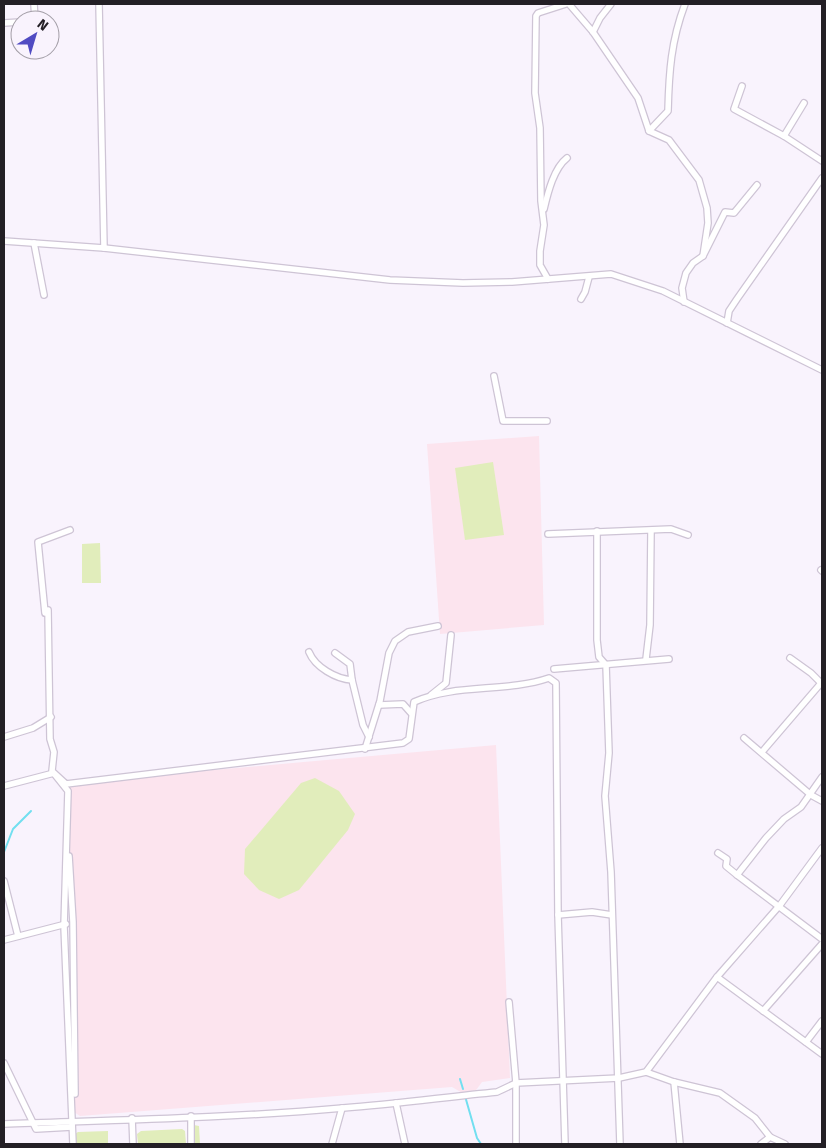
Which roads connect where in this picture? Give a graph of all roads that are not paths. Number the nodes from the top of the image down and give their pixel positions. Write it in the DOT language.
graph roads {
  1 [pos="99,4"];
  2 [pos="567,4"];
  3 [pos="611,4"];
  4 [pos="685,4"];
  5 [pos="593,32"];
  6 [pos="742,86"];
  7 [pos="804,103"];
  8 [pos="649,131"];
  9 [pos="784,136"];
  10 [pos="567,158"];
  11 [pos="822,162"];
  12 [pos="822,178"];
  13 [pos="757,185"];
  14 [pos="543,213"];
  15 [pos="4,241"];
  16 [pos="34,243"];
  17 [pos="104,248"];
  18 [pos="703,256"];
  19 [pos="589,277"];
  20 [pos="548,279"];
  21 [pos="44,295"];
  22 [pos="581,299"];
  23 [pos="684,302"];
  24 [pos="727,323"];
  25 [pos="822,370"];
  26 [pos="494,376"];
  27 [pos="547,421"];
  28 [pos="70,530"];
  29 [pos="651,530"];
  30 [pos="596,531"];
  31 [pos="548,534"];
  32 [pos="688,535"];
  33 [pos="48,610"];
  34 [pos="438,626"];
  35 [pos="451,635"];
  36 [pos="309,652"];
  37 [pos="335,653"];
  38 [pos="790,658"];
  39 [pos="669,659"];
  40 [pos="646,660"];
  41 [pos="606,665"];
  42 [pos="554,669"];
  43 [pos="352,680"];
  44 [pos="822,683"];
  45 [pos="431,695"];
  46 [pos="379,706"];
  47 [pos="411,713"];
  48 [pos="4,737"];
  49 [pos="368,737"];
  50 [pos="744,738"];
  51 [pos="366,749"];
  52 [pos="762,752"];
  53 [pos="822,777"];
  54 [pos="66,784"];
  55 [pos="4,786"];
  56 [pos="811,794"];
  57 [pos="822,801"];
  58 [pos="822,848"];
  59 [pos="718,853"];
  60 [pos="737,875"];
  61 [pos="4,881"];
  62 [pos="780,905"];
  63 [pos="558,915"];
  64 [pos="612,916"];
  65 [pos="73,922"];
  66 [pos="64,926"];
  67 [pos="18,936"];
  68 [pos="822,939"];
  69 [pos="4,941"];
  70 [pos="822,944"];
  71 [pos="717,978"];
  72 [pos="509,1002"];
  73 [pos="763,1011"];
  74 [pos="822,1020"];
  75 [pos="806,1042"];
  76 [pos="822,1054"];
  77 [pos="5,1064"];
  78 [pos="646,1072"];
  79 [pos="618,1078"];
  80 [pos="563,1082"];
  81 [pos="674,1082"];
  82 [pos="516,1083"];
  83 [pos="396,1103"];
  84 [pos="342,1108"];
  85 [pos="191,1116"];
  86 [pos="132,1118"];
  87 [pos="32,1123"];
  88 [pos="4,1124"];
  89 [pos="74,1125"];
  90 [pos="770,1137"];
  91 [pos="74,1144"];
  92 [pos="132,1144"];
  93 [pos="191,1144"];
  94 [pos="332,1144"];
  95 [pos="404,1144"];
  96 [pos="516,1144"];
  97 [pos="565,1144"];
  98 [pos="620,1144"];
  99 [pos="680,1144"];
  100 [pos="761,1144"];
  101 [pos="785,1144"];
  1 -- 17 [label="street"];
  2 -- 5 [label="street"];
  2 -- 14 [label="street"];
  3 -- 5 [label="street"];
  4 -- 8 [label="street"];
  5 -- 8 [label="street"];
  6 -- 9 [label="street"];
  7 -- 9 [label="street"];
  8 -- 18 [label="street"];
  9 -- 11 [label="street"];
  10 -- 14 [label="street"];
  12 -- 24 [label="street"];
  13 -- 18 [label="street"];
  14 -- 20 [label="street"];
  15 -- 16 [label="street"];
  16 -- 17 [label="street"];
  16 -- 21 [label="street"];
  17 -- 20 [label="street"];
  18 -- 23 [label="street"];
  19 -- 20 [label="street"];
  19 -- 22 [label="street"];
  19 -- 23 [label="street"];
  23 -- 24 [label="street"];
  24 -- 25 [label="street"];
  26 -- 27 [label="street"];
  28 -- 48 [label="street"];
  29 -- 30 [label="street"];
  29 -- 32 [label="street"];
  29 -- 40 [label="street"];
  30 -- 31 [label="street"];
  30 -- 41 [label="street"];
  33 -- 66 [label="street"];
  34 -- 46 [label="street"];
  35 -- 45 [label="street"];
  36 -- 43 [label="street"];
  37 -- 43 [label="street"];
  38 -- 44 [label="street"];
  39 -- 40 [label="street"];
  40 -- 41 [label="street"];
  41 -- 42 [label="street"];
  41 -- 64 [label="street"];
  43 -- 49 [label="street"];
  44 -- 52 [label="street"];
  45 -- 47 [label="street"];
  45 -- 63 [label="street"];
  46 -- 47 [label="street"];
  46 -- 49 [label="street"];
  47 -- 51 [label="street"];
  49 -- 51 [label="street"];
  50 -- 52 [label="street"];
  51 -- 54 [label="street"];
  52 -- 56 [label="street"];
  53 -- 56 [label="street"];
  54 -- 55 [label="street"];
  54 -- 65 [label="street"];
  56 -- 57 [label="street"];
  56 -- 60 [label="street"];
  58 -- 62 [label="street"];
  59 -- 60 [label="street"];
  60 -- 62 [label="street"];
  61 -- 67 [label="street"];
  62 -- 68 [label="street"];
  62 -- 71 [label="street"];
  63 -- 64 [label="street"];
  63 -- 80 [label="street"];
  64 -- 79 [label="street"];
  65 -- 67 [label="street"];
  65 -- 89 [label="street"];
  66 -- 67 [label="street"];
  66 -- 89 [label="street"];
  67 -- 69 [label="street"];
  70 -- 73 [label="street"];
  71 -- 73 [label="street"];
  71 -- 78 [label="street"];
  72 -- 82 [label="street"];
  73 -- 75 [label="street"];
  74 -- 75 [label="street"];
  75 -- 76 [label="street"];
  77 -- 87 [label="street"];
  77 -- 89 [label="street"];
  78 -- 79 [label="street"];
  78 -- 81 [label="street"];
  79 -- 80 [label="street"];
  79 -- 98 [label="street"];
  80 -- 82 [label="street"];
  80 -- 97 [label="street"];
  81 -- 90 [label="street"];
  81 -- 99 [label="street"];
  82 -- 83 [label="street"];
  82 -- 96 [label="street"];
  83 -- 84 [label="street"];
  83 -- 95 [label="street"];
  84 -- 85 [label="street"];
  84 -- 94 [label="street"];
  85 -- 86 [label="street"];
  85 -- 93 [label="street"];
  86 -- 89 [label="street"];
  86 -- 92 [label="street"];
  87 -- 88 [label="street"];
  87 -- 89 [label="street"];
  89 -- 91 [label="street"];
  90 -- 100 [label="street"];
  90 -- 101 [label="street"];
}
